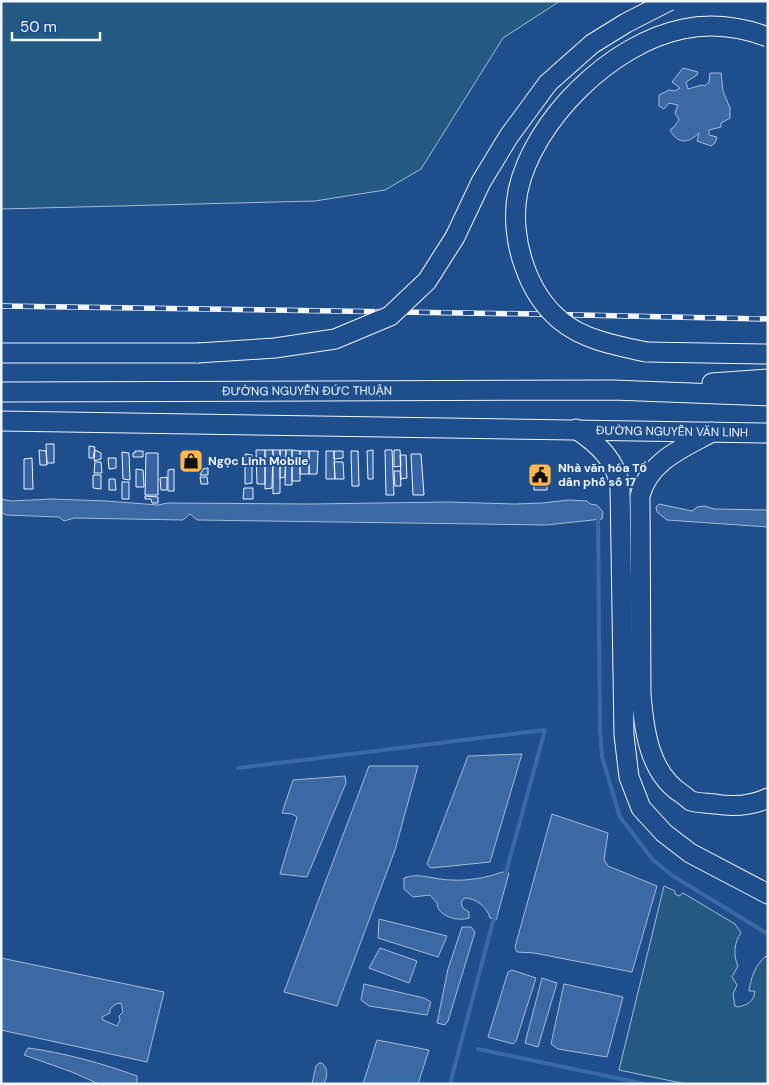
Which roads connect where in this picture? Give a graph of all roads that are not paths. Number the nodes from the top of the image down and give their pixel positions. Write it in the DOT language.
graph roads {
  1 [pos="669,1"];
  2 [pos="768,37"];
  3 [pos="1,353"];
  4 [pos="768,354"];
  5 [pos="768,380"];
  6 [pos="613,390"];
  7 [pos="1,392"];
  8 [pos="768,396"];
  9 [pos="1,421"];
  10 [pos="576,429"];
  11 [pos="713,432"];
  12 [pos="768,433"];
  13 [pos="768,798"];
  14 [pos="768,894"];
  1 -- 3 [label="highway, bridge"];
  2 -- 4 [label="highway, bridge"];
  5 -- 6 [label="highway"];
  6 -- 7 [label="highway, ĐƯỜNG NGUYỄN ĐỨC THUẬN"];
  6 -- 8 [label="highway"];
  9 -- 10 [label="highway"];
  10 -- 11 [label="highway, ĐƯỜNG NGUYỄN VĂN LINH"];
  10 -- 14 [label="highway"];
  11 -- 12 [label="highway, ĐƯỜNG NGUYỄN VĂN LINH"];
  11 -- 13 [label="highway"];
}
